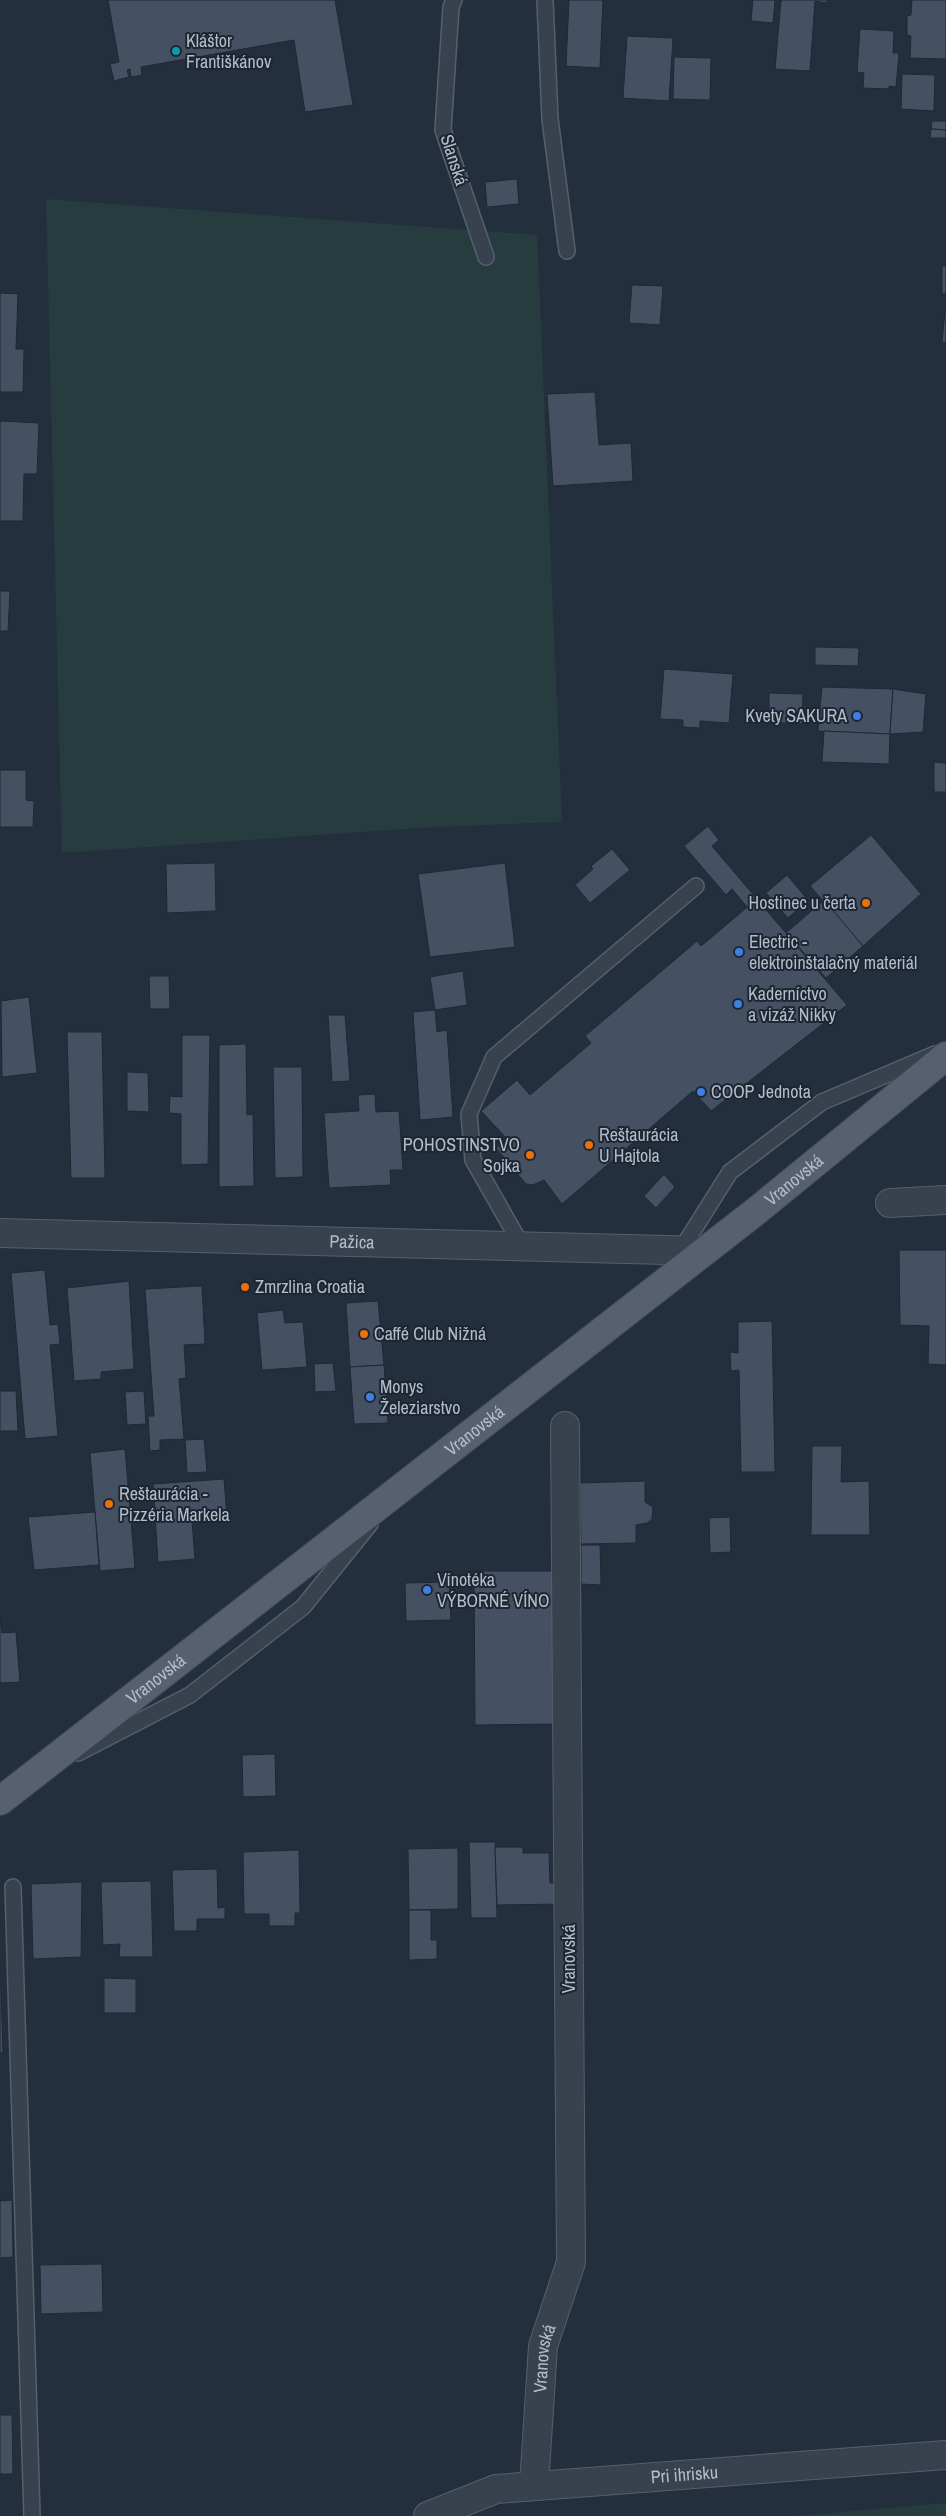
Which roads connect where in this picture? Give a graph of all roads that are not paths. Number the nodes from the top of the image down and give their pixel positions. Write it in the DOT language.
graph roads {
  1 [pos="454,0"];
  2 [pos="545,0"];
  3 [pos="567,252"];
  4 [pos="486,257"];
  5 [pos="696,886"];
  6 [pos="946,1049"];
  7 [pos="946,1056"];
  8 [pos="946,1200"];
  9 [pos="890,1203"];
  10 [pos="0,1233"];
  11 [pos="522,1246"];
  12 [pos="692,1250"];
  13 [pos="565,1426"];
  14 [pos="0,1801"];
  15 [pos="13,1887"];
  16 [pos="946,2455"];
  17 [pos="534,2486"];
  18 [pos="32,2516"];
  19 [pos="428,2516"];
  1 -- 4 [label="lane, Slanská"];
  2 -- 3 [label="lane"];
  5 -- 11 [label="lane"];
  6 -- 12 [label="lane"];
  7 -- 12 [label="main road, Vranovská"];
  8 -- 9 [label="street"];
  10 -- 11 [label="street, Pažica"];
  11 -- 12 [label="street, Pažica"];
  12 -- 14 [label="main road, Vranovská"];
  13 -- 17 [label="street, Vranovská"];
  15 -- 18 [label="lane"];
  16 -- 17 [label="street, Pri ihrisku"];
  17 -- 19 [label="street, Pri ihrisku"];
}
